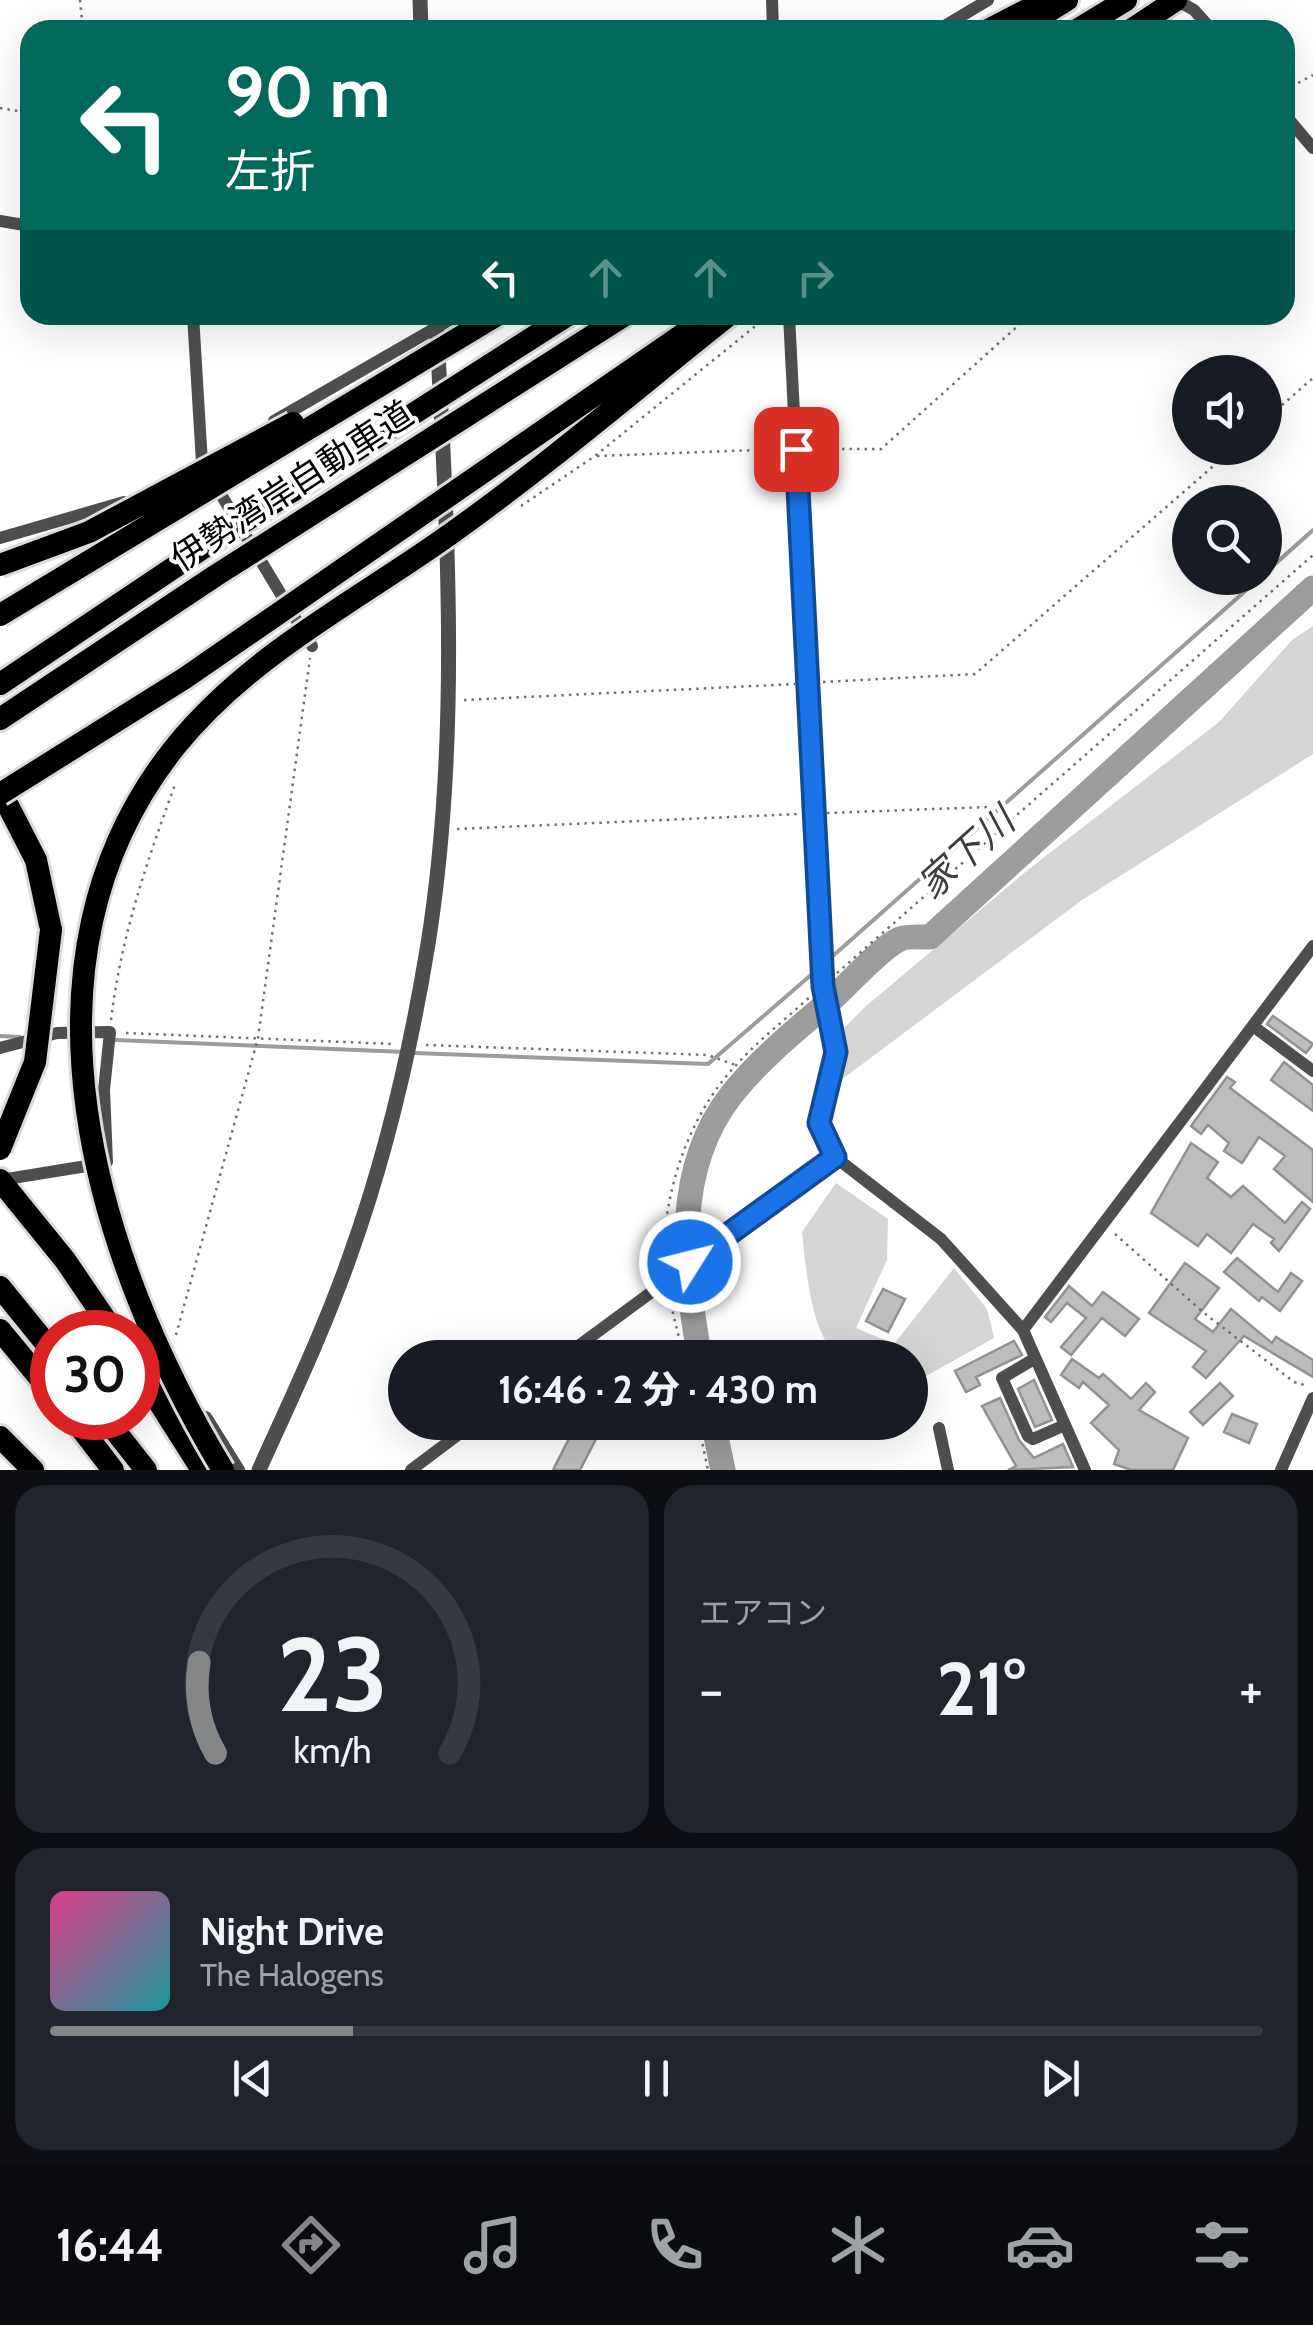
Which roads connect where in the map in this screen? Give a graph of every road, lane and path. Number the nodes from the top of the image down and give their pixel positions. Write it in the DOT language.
graph roads {
  1 [pos="988,0"];
  2 [pos="1046,0"];
  3 [pos="1067,0"];
  4 [pos="1126,0"];
  5 [pos="1176,0"];
  6 [pos="955,20"];
  7 [pos="1007,20"];
  8 [pos="1035,20"];
  9 [pos="1093,20"];
  10 [pos="1146,20"];
  11 [pos="1203,20"];
  12 [pos="1295,127"];
  13 [pos="1313,148"];
  14 [pos="193,325"];
  15 [pos="429,325"];
  16 [pos="436,325"];
  17 [pos="480,325"];
  18 [pos="552,325"];
  19 [pos="609,325"];
  20 [pos="697,325"];
  21 [pos="717,325"];
  22 [pos="757,325"];
  23 [pos="790,325"];
  24 [pos="1019,325"];
  25 [pos="406,369"];
  26 [pos="1313,378"];
  27 [pos="1282,405"];
  28 [pos="796,449"];
  29 [pos="202,463"];
  30 [pos="1215,465"];
  31 [pos="0,538"];
  32 [pos="1313,555"];
  33 [pos="0,565"];
  34 [pos="0,615"];
  35 [pos="312,646"];
  36 [pos="0,684"];
  37 [pos="806,684"];
  38 [pos="447,701"];
  39 [pos="3,717"];
  40 [pos="176,781"];
  41 [pos="0,792"];
  42 [pos="988,806"];
  43 [pos="813,814"];
  44 [pos="441,830"];
  45 [pos="1313,946"];
  46 [pos="823,986"];
  47 [pos="1252,1026"];
  48 [pos="110,1032"];
  49 [pos="258,1038"];
  50 [pos="407,1044"];
  51 [pos="0,1048"];
  52 [pos="735,1065"];
  53 [pos="1313,1071"];
  54 [pos="0,1149"];
  55 [pos="835,1157"];
  56 [pos="107,1163"];
  57 [pos="0,1180"];
  58 [pos="1102,1224"];
  59 [pos="664,1282"];
  60 [pos="0,1287"];
  61 [pos="99,1310"];
  62 [pos="30,1324"];
  63 [pos="0,1330"];
  64 [pos="1023,1330"];
  65 [pos="586,1340"];
  66 [pos="679,1340"];
  67 [pos="172,1349"];
  68 [pos="1034,1358"];
  69 [pos="30,1367"];
  70 [pos="1313,1388"];
  71 [pos="1313,1398"];
  72 [pos="160,1404"];
  73 [pos="1065,1425"];
  74 [pos="939,1428"];
  75 [pos="0,1436"];
  76 [pos="89,1440"];
  77 [pos="123,1440"];
  78 [pos="450,1440"];
  79 [pos="702,1440"];
  80 [pos="0,1454"];
  81 [pos="19,1470"];
  82 [pos="33,1470"];
  83 [pos="112,1470"];
  84 [pos="146,1470"];
  85 [pos="202,1470"];
  86 [pos="223,1470"];
  87 [pos="238,1470"];
  88 [pos="259,1470"];
  89 [pos="410,1470"];
  90 [pos="708,1470"];
  91 [pos="948,1470"];
  92 [pos="1085,1470"];
  93 [pos="1281,1470"];
  1 -- 6 [label="street"];
  2 -- 7 [label="highway"];
  3 -- 8 [label="highway"];
  4 -- 9 [label="highway"];
  5 -- 10 [label="highway"];
  5 -- 11 [label="street"];
  12 -- 13 [label="street"];
  14 -- 29 [label="street"];
  15 -- 29 [label="street"];
  16 -- 38 [label="street"];
  17 -- 25 [label="highway, bridge"];
  18 -- 36 [label="highway, 伊勢湾岸自動車道, bridge"];
  19 -- 39 [label="highway, 伊勢湾岸自動車道, bridge"];
  20 -- 41 [label="highway, bridge"];
  21 -- 86 [label="highway, bridge"];
  22 -- 28 [label="path"];
  23 -- 28 [label="street"];
  24 -- 28 [label="path"];
  25 -- 33 [label="highway, bridge"];
  25 -- 34 [label="highway, bridge"];
  26 -- 27 [label="path"];
  28 -- 37 [label="street"];
  29 -- 31 [label="street"];
  29 -- 35 [label="street"];
  30 -- 37 [label="path"];
  32 -- 46 [label="path"];
  35 -- 49 [label="path"];
  37 -- 38 [label="path"];
  37 -- 43 [label="street"];
  38 -- 44 [label="street"];
  40 -- 48 [label="path"];
  41 -- 54 [label="highway, bridge"];
  42 -- 43 [label="path"];
  43 -- 44 [label="path"];
  43 -- 46 [label="street"];
  44 -- 50 [label="street"];
  45 -- 47 [label="street"];
  46 -- 52 [label="path"];
  46 -- 55 [label="street"];
  47 -- 53 [label="street"];
  47 -- 58 [label="street"];
  48 -- 49 [label="path"];
  48 -- 51 [label="street"];
  48 -- 56 [label="street"];
  49 -- 50 [label="path"];
  49 -- 67 [label="path"];
  50 -- 52 [label="path"];
  50 -- 88 [label="street"];
  52 -- 59 [label="path"];
  55 -- 59 [label="street"];
  55 -- 64 [label="street"];
  56 -- 57 [label="street"];
  56 -- 67 [label="street"];
  57 -- 61 [label="highway"];
  58 -- 64 [label="street"];
  58 -- 70 [label="path"];
  59 -- 65 [label="street"];
  59 -- 66 [label="path"];
  60 -- 62 [label="highway"];
  63 -- 69 [label="highway"];
  64 -- 68 [label="street"];
  67 -- 87 [label="street"];
  68 -- 73 [label="street"];
  68 -- 73 [label="street"];
  71 -- 93 [label="street"];
  72 -- 85 [label="highway"];
  73 -- 92 [label="street"];
  74 -- 91 [label="street"];
  75 -- 82 [label="highway"];
  76 -- 83 [label="highway"];
  77 -- 84 [label="highway"];
  78 -- 89 [label="street"];
  79 -- 90 [label="path"];
  80 -- 81 [label="highway"];
}
